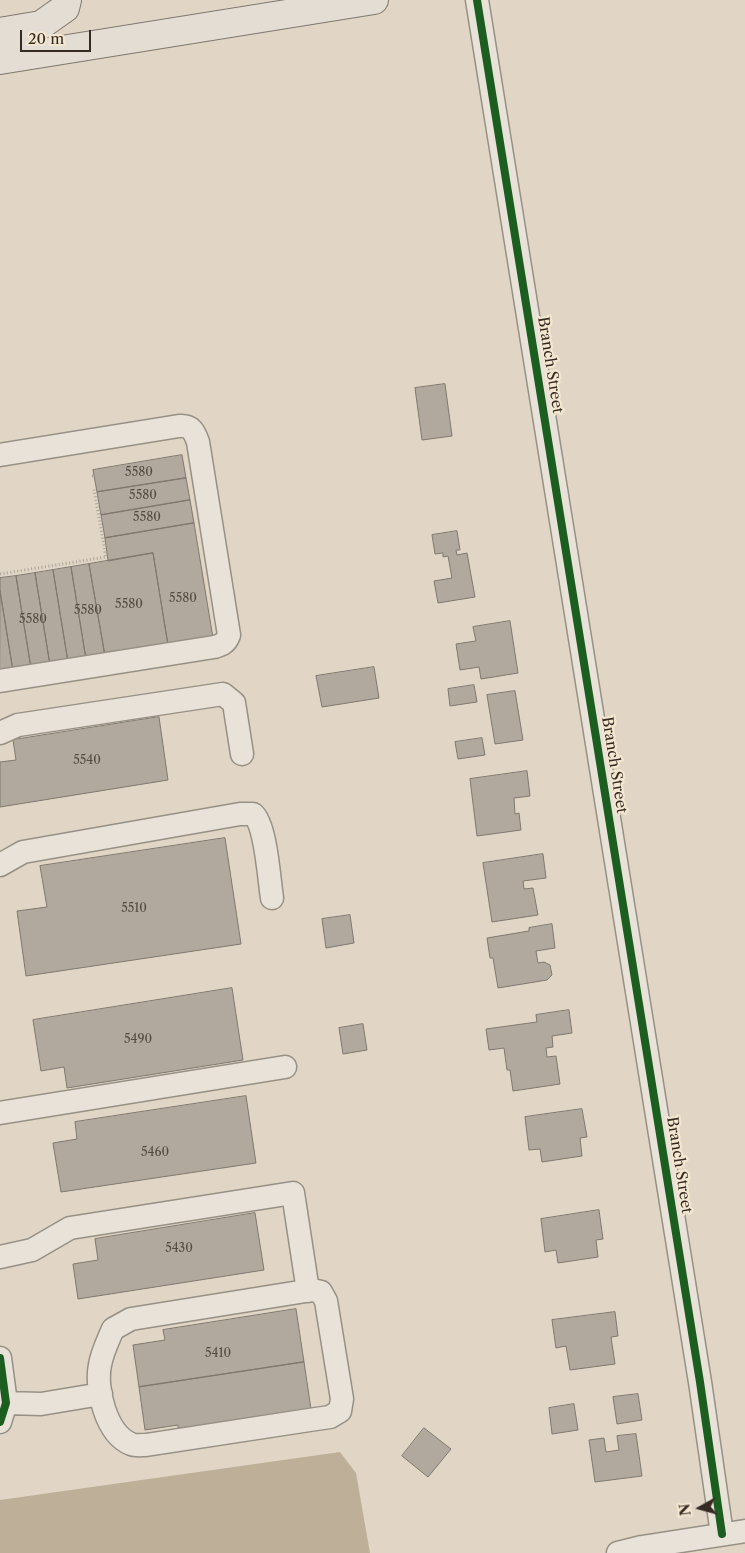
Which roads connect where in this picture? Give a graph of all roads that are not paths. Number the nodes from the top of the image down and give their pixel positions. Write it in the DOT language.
graph roads {
  1 [pos="67,0"];
  2 [pos="374,0"];
  3 [pos="477,0"];
  4 [pos="332,3"];
  5 [pos="0,32"];
  6 [pos="0,60"];
  7 [pos="0,455"];
  8 [pos="0,681"];
  9 [pos="0,733"];
  10 [pos="242,754"];
  11 [pos="0,865"];
  12 [pos="272,898"];
  13 [pos="284,1067"];
  14 [pos="0,1113"];
  15 [pos="0,1257"];
  16 [pos="308,1291"];
  17 [pos="0,1358"];
  18 [pos="101,1394"];
  19 [pos="3,1414"];
  20 [pos="745,1531"];
  21 [pos="722,1534"];
  22 [pos="618,1553"];
  1 -- 5 [label="main road"];
  2 -- 4 [label="main road"];
  3 -- 21 [label="street, Branch Street"];
  4 -- 6 [label="main road"];
  7 -- 8 [label="street"];
  9 -- 10 [label="street"];
  11 -- 12 [label="street"];
  13 -- 14 [label="street"];
  15 -- 16 [label="street"];
  16 -- 18 [label="street"];
  16 -- 18 [label="street"];
  17 -- 19 [label="street"];
  18 -- 19 [label="street"];
  20 -- 21 [label="street"];
  21 -- 22 [label="street"];
}
